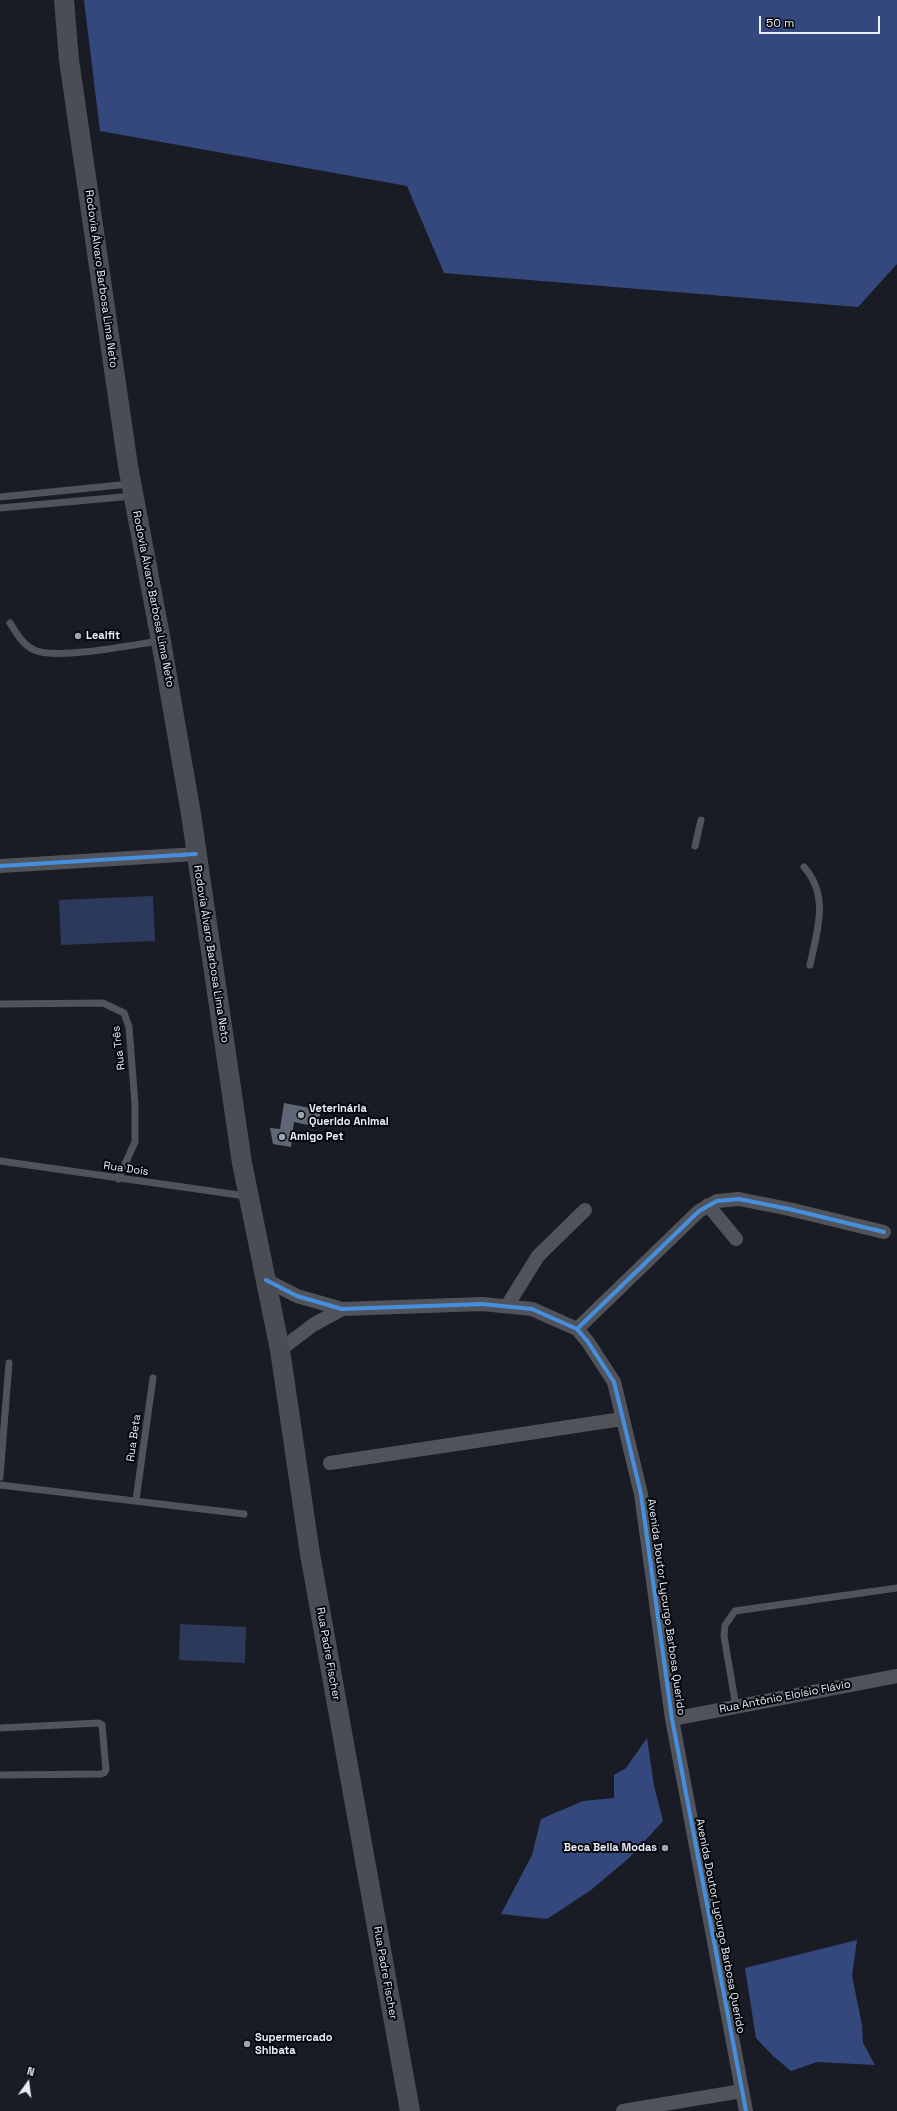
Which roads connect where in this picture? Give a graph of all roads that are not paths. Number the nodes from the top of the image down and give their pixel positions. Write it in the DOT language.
graph roads {
  1 [pos="64,0"];
  2 [pos="133,489"];
  3 [pos="0,497"];
  4 [pos="0,508"];
  5 [pos="10,623"];
  6 [pos="161,641"];
  7 [pos="701,820"];
  8 [pos="695,846"];
  9 [pos="196,854"];
  10 [pos="0,866"];
  11 [pos="804,867"];
  12 [pos="810,964"];
  13 [pos="0,1004"];
  14 [pos="0,1161"];
  15 [pos="118,1179"];
  16 [pos="249,1197"];
  17 [pos="708,1205"];
  18 [pos="585,1210"];
  19 [pos="884,1232"];
  20 [pos="736,1239"];
  21 [pos="266,1280"];
  22 [pos="507,1306"];
  23 [pos="342,1309"];
  24 [pos="577,1329"];
  25 [pos="280,1350"];
  26 [pos="9,1363"];
  27 [pos="153,1378"];
  28 [pos="622,1419"];
  29 [pos="330,1463"];
  30 [pos="0,1477"];
  31 [pos="0,1485"];
  32 [pos="136,1500"];
  33 [pos="244,1514"];
  34 [pos="897,1588"];
  35 [pos="897,1676"];
  36 [pos="736,1706"];
  37 [pos="672,1719"];
  38 [pos="0,1728"];
  39 [pos="0,1775"];
  40 [pos="742,2091"];
  41 [pos="410,2111"];
  42 [pos="624,2111"];
  43 [pos="746,2111"];
  1 -- 2 [label="main road, Rodovia Álvaro Barbosa Lima Neto"];
  2 -- 3 [label="lane"];
  2 -- 4 [label="lane"];
  2 -- 6 [label="main road, Rodovia Álvaro Barbosa Lima Neto"];
  5 -- 6 [label="lane"];
  6 -- 9 [label="main road, Rodovia Álvaro Barbosa Lima Neto"];
  7 -- 8 [label="lane"];
  9 -- 10 [label="street"];
  9 -- 16 [label="main road, Rodovia Álvaro Barbosa Lima Neto"];
  11 -- 12 [label="lane"];
  13 -- 15 [label="lane, Rua Três"];
  14 -- 15 [label="lane, Rua Dois"];
  15 -- 16 [label="lane, Rua Dois"];
  16 -- 21 [label="main road, Rua Padre Fischer"];
  17 -- 19 [label="street"];
  17 -- 20 [label="street"];
  17 -- 24 [label="street"];
  18 -- 22 [label="street"];
  21 -- 23 [label="street"];
  21 -- 25 [label="main road, Rua Padre Fischer"];
  22 -- 23 [label="street, Avenida Doutor Lycurgo Barbosa Querido"];
  22 -- 24 [label="street, Avenida Doutor Lycurgo Barbosa Querido"];
  23 -- 25 [label="street"];
  24 -- 28 [label="street, Avenida Doutor Lycurgo Barbosa Querido"];
  25 -- 41 [label="main road, Rua Padre Fischer"];
  26 -- 30 [label="lane"];
  27 -- 32 [label="lane, Rua Beta"];
  28 -- 29 [label="street"];
  28 -- 37 [label="street, Avenida Doutor Lycurgo Barbosa Querido"];
  31 -- 32 [label="lane"];
  32 -- 33 [label="lane"];
  34 -- 36 [label="lane"];
  35 -- 36 [label="street, Rua Antônio Eloísio Flávio"];
  36 -- 37 [label="street, Rua Antônio Eloísio Flávio"];
  37 -- 40 [label="street, Avenida Doutor Lycurgo Barbosa Querido"];
  38 -- 39 [label="lane"];
  40 -- 42 [label="street"];
  40 -- 43 [label="street, Avenida Doutor Lycurgo Barbosa Querido"];
}
